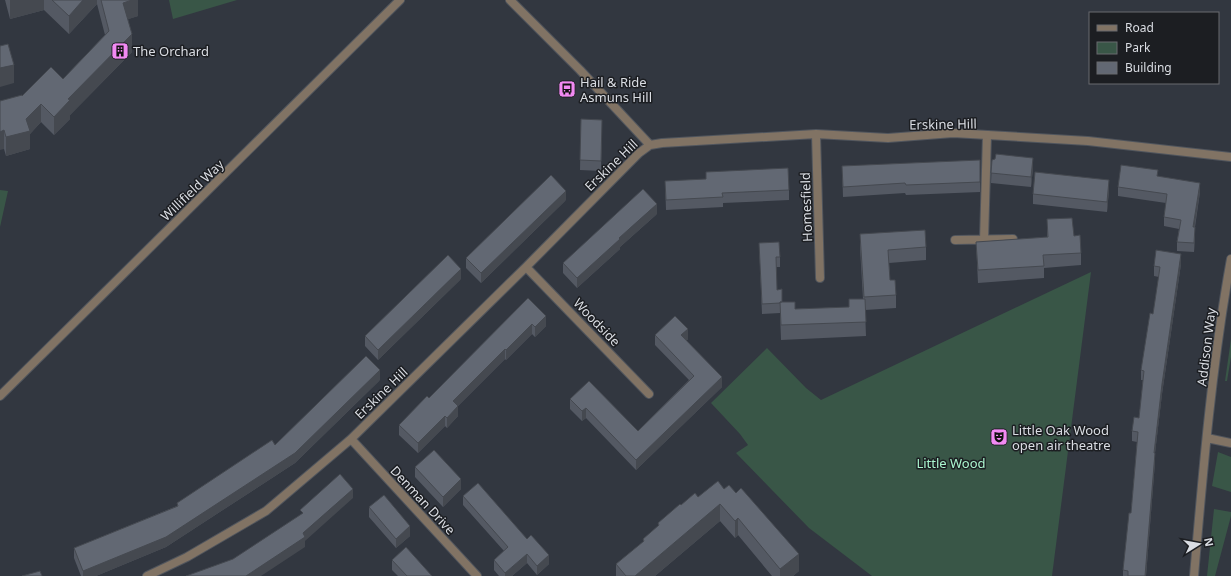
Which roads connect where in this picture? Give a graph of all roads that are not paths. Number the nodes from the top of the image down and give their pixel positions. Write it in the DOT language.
graph roads {
  1 [pos="400,0"];
  2 [pos="510,0"];
  3 [pos="816,134"];
  4 [pos="987,135"];
  5 [pos="650,145"];
  6 [pos="1231,157"];
  7 [pos="1013,239"];
  8 [pos="955,240"];
  9 [pos="984,240"];
  10 [pos="1231,259"];
  11 [pos="526,268"];
  12 [pos="820,278"];
  13 [pos="649,394"];
  14 [pos="0,396"];
  15 [pos="1207,438"];
  16 [pos="351,440"];
  17 [pos="1231,443"];
  18 [pos="147,576"];
  19 [pos="477,576"];
  20 [pos="1194,576"];
  1 -- 14 [label="street, Willifield Way"];
  2 -- 5 [label="street"];
  3 -- 4 [label="street, Erskine Hill"];
  3 -- 5 [label="street, Erskine Hill"];
  3 -- 12 [label="street, Homesfield"];
  4 -- 6 [label="street, Erskine Hill"];
  4 -- 9 [label="street"];
  5 -- 11 [label="street, Erskine Hill"];
  7 -- 9 [label="street"];
  8 -- 9 [label="street"];
  10 -- 15 [label="street, Addison Way"];
  11 -- 13 [label="street, Woodside"];
  11 -- 16 [label="street, Erskine Hill"];
  15 -- 17 [label="street"];
  15 -- 20 [label="street, Addison Way"];
  16 -- 18 [label="street, Erskine Hill"];
  16 -- 19 [label="street, Denman Drive"];
}
